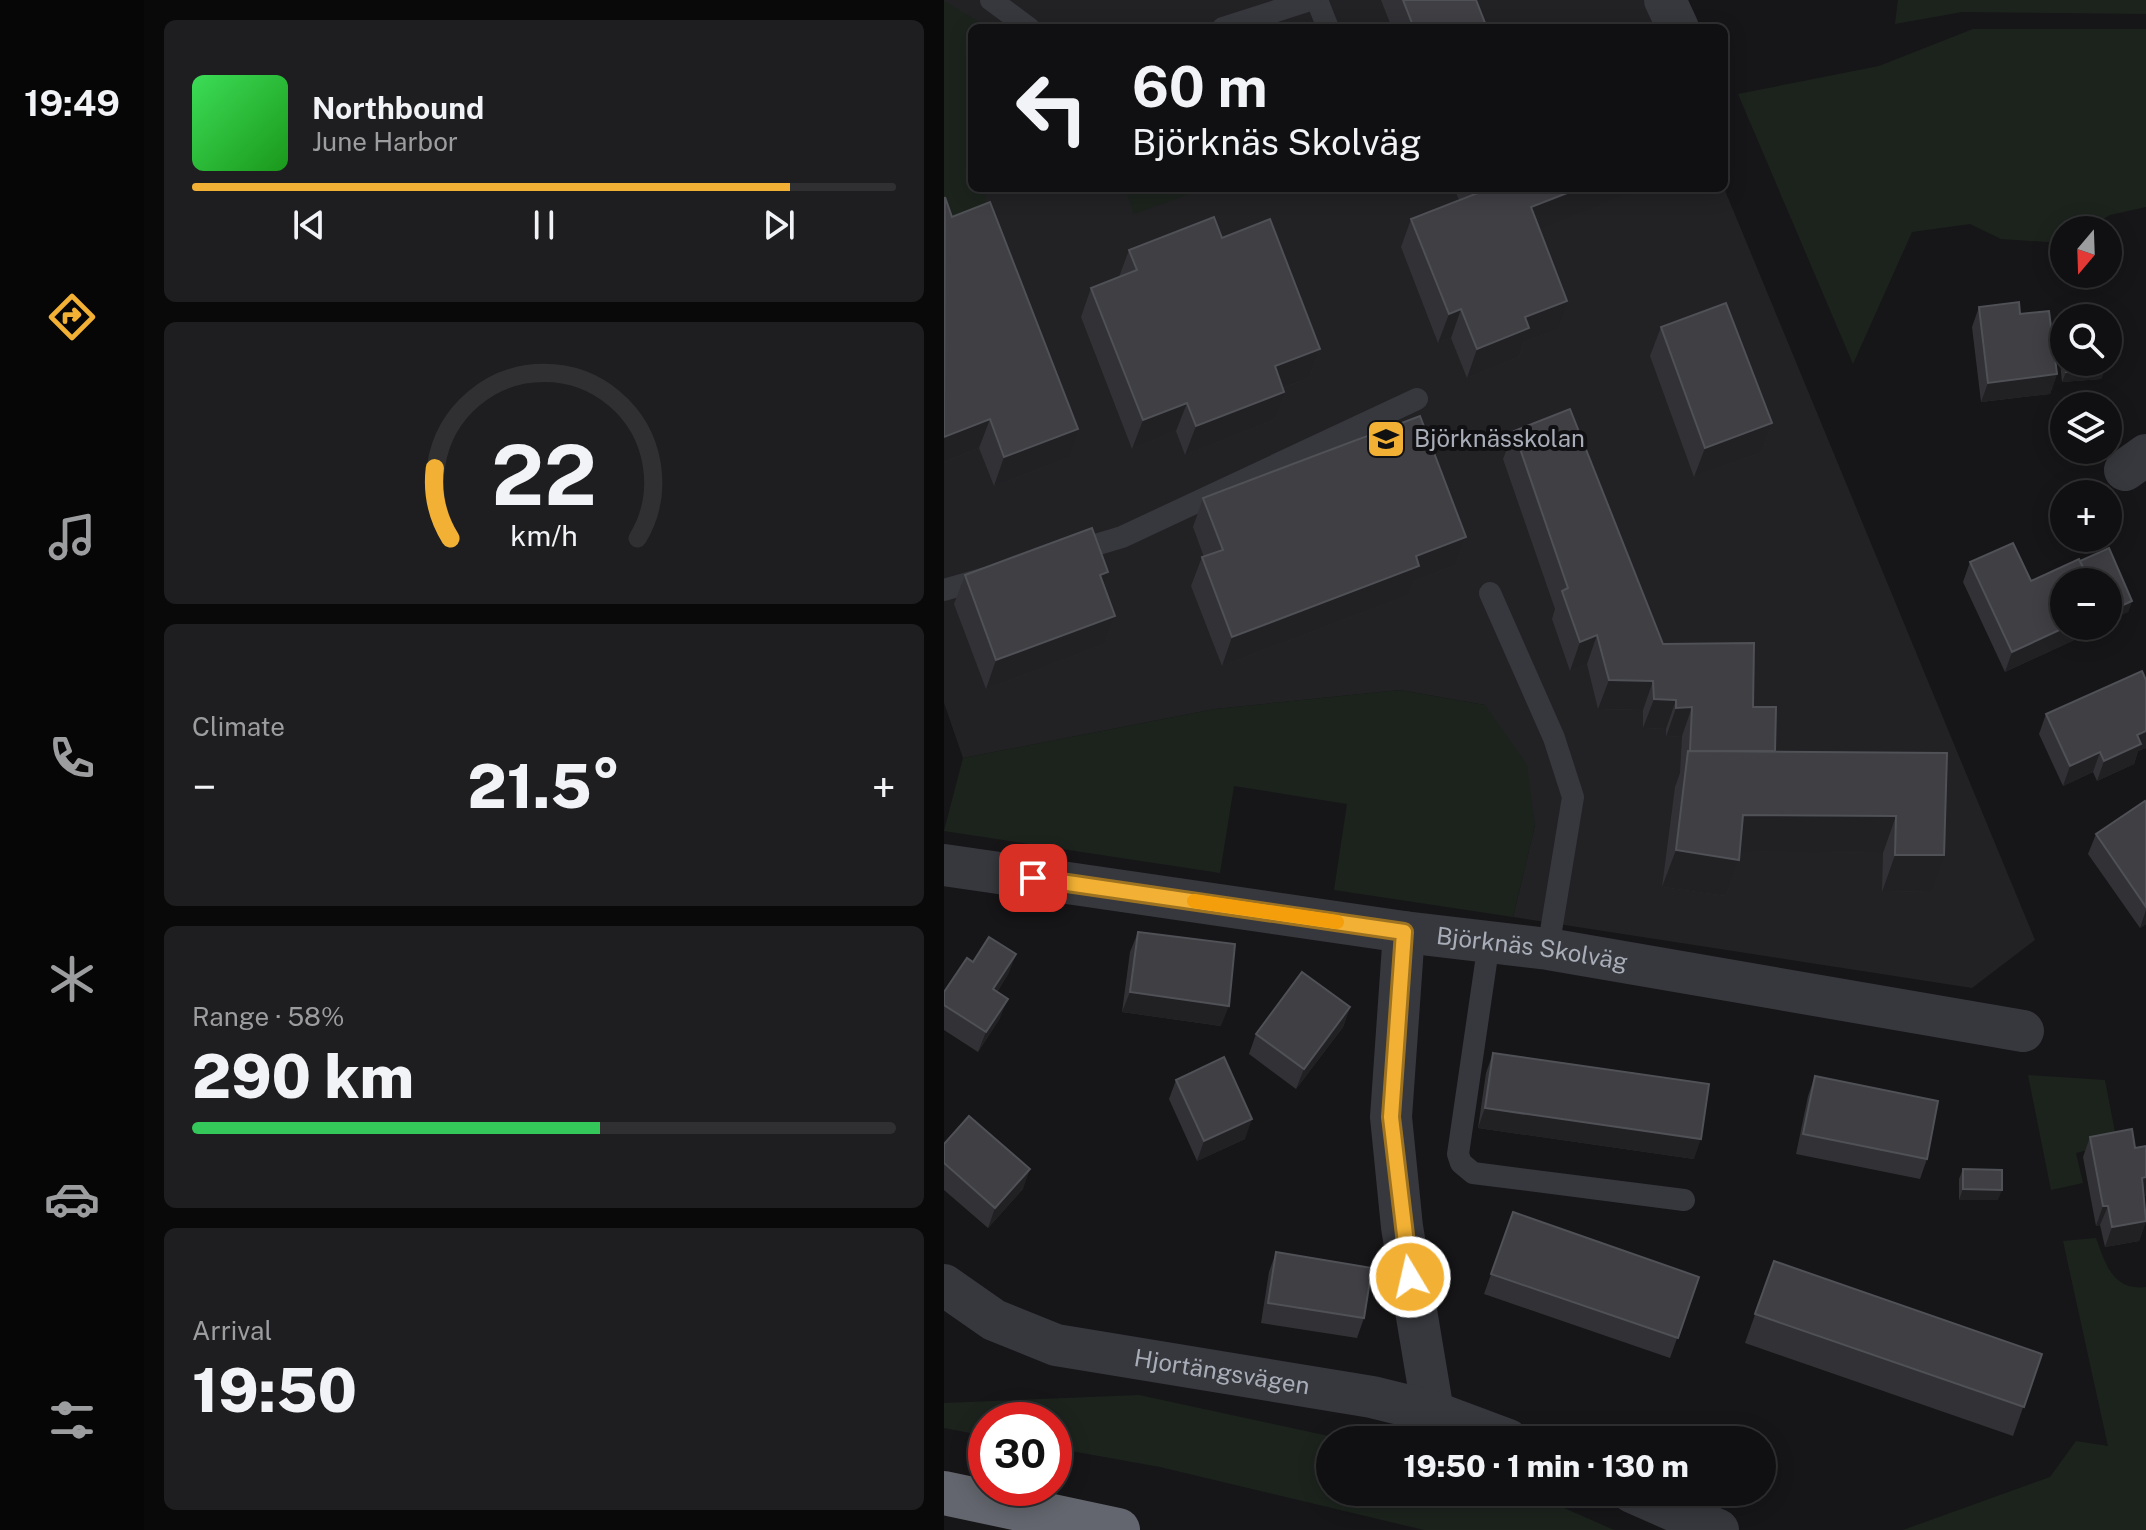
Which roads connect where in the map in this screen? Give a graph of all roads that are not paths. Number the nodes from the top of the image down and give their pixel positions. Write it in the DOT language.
graph roads {
  1 [pos="991,0"];
  2 [pos="1310,0"];
  3 [pos="1317,0"];
  4 [pos="1665,0"];
  5 [pos="1024,24"];
  6 [pos="1235,24"];
  7 [pos="1326,24"];
  8 [pos="1676,24"];
  9 [pos="1417,399"];
  10 [pos="1048,559"];
  11 [pos="1003,572"];
  12 [pos="944,590"];
  13 [pos="1490,593"];
  14 [pos="944,865"];
  15 [pos="1404,932"];
  16 [pos="1489,942"];
  17 [pos="1548,949"];
  18 [pos="2023,1031"];
  19 [pos="1684,1200"];
  20 [pos="944,1285"];
  21 [pos="1433,1412"];
  22 [pos="1470,1426"];
  23 [pos="944,1493"];
  24 [pos="1664,1506"];
  25 [pos="1118,1530"];
  26 [pos="1718,1530"];
  1 -- 5 [label="lane"];
  2 -- 6 [label="lane"];
  3 -- 7 [label="lane"];
  4 -- 8 [label="street"];
  9 -- 10 [label="lane"];
  11 -- 12 [label="lane"];
  13 -- 17 [label="lane"];
  14 -- 15 [label="street, Björknäs Skolväg"];
  15 -- 16 [label="street, Björknäs Skolväg"];
  15 -- 21 [label="street"];
  16 -- 17 [label="street, Björknäs Skolväg"];
  16 -- 19 [label="lane"];
  17 -- 18 [label="street, Björknäs Skolväg"];
  20 -- 21 [label="street, Hjortängsvägen"];
  21 -- 22 [label="street, Hjortängsvägen"];
  23 -- 25 [label="highway"];
  24 -- 26 [label="street"];
}
